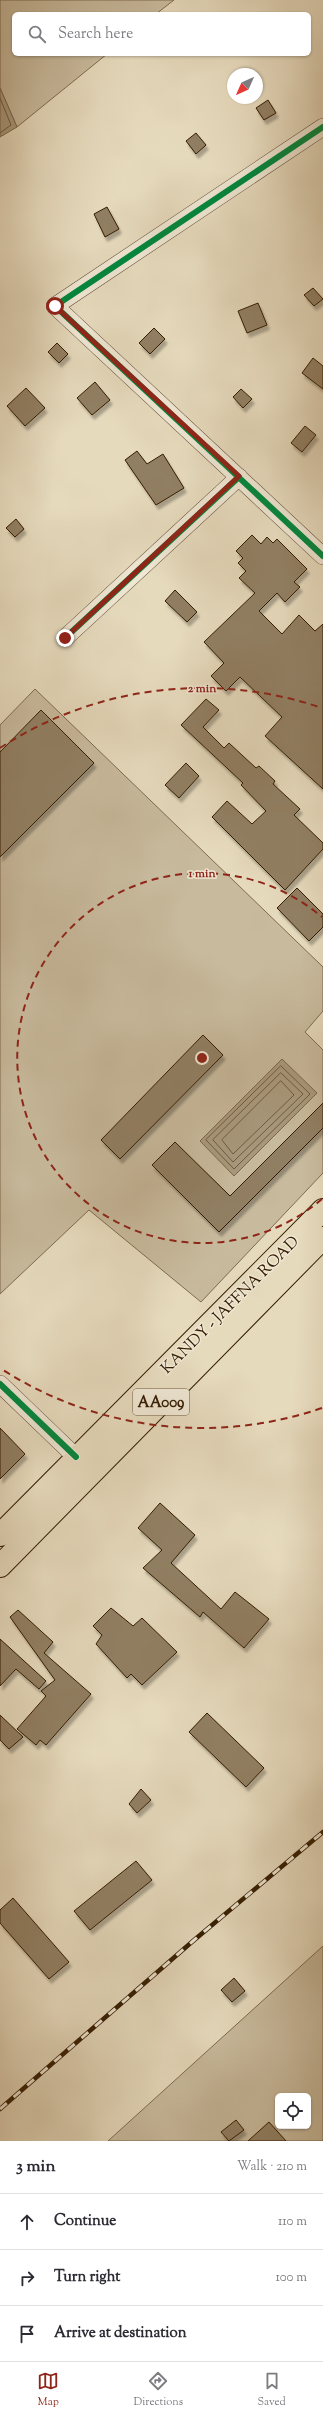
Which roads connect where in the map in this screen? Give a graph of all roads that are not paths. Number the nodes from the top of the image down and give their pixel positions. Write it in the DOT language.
graph roads {
  1 [pos="323,127"];
  2 [pos="239,476"];
  3 [pos="323,556"];
  4 [pos="65,638"];
  5 [pos="323,1210"];
  6 [pos="323,1238"];
  7 [pos="0,1384"];
  8 [pos="76,1457"];
  9 [pos="0,1535"];
  10 [pos="0,1566"];
  1 -- 2 [label="street"];
  2 -- 3 [label="street"];
  2 -- 4 [label="street"];
  5 -- 8 [label="highway, KANDY - JAFFNA ROAD / AA009"];
  6 -- 10 [label="highway, KANDY - JAFFNA ROAD / AA009"];
  7 -- 8 [label="street"];
  8 -- 9 [label="highway, KANDY - JAFFNA ROAD / AA009"];
}
